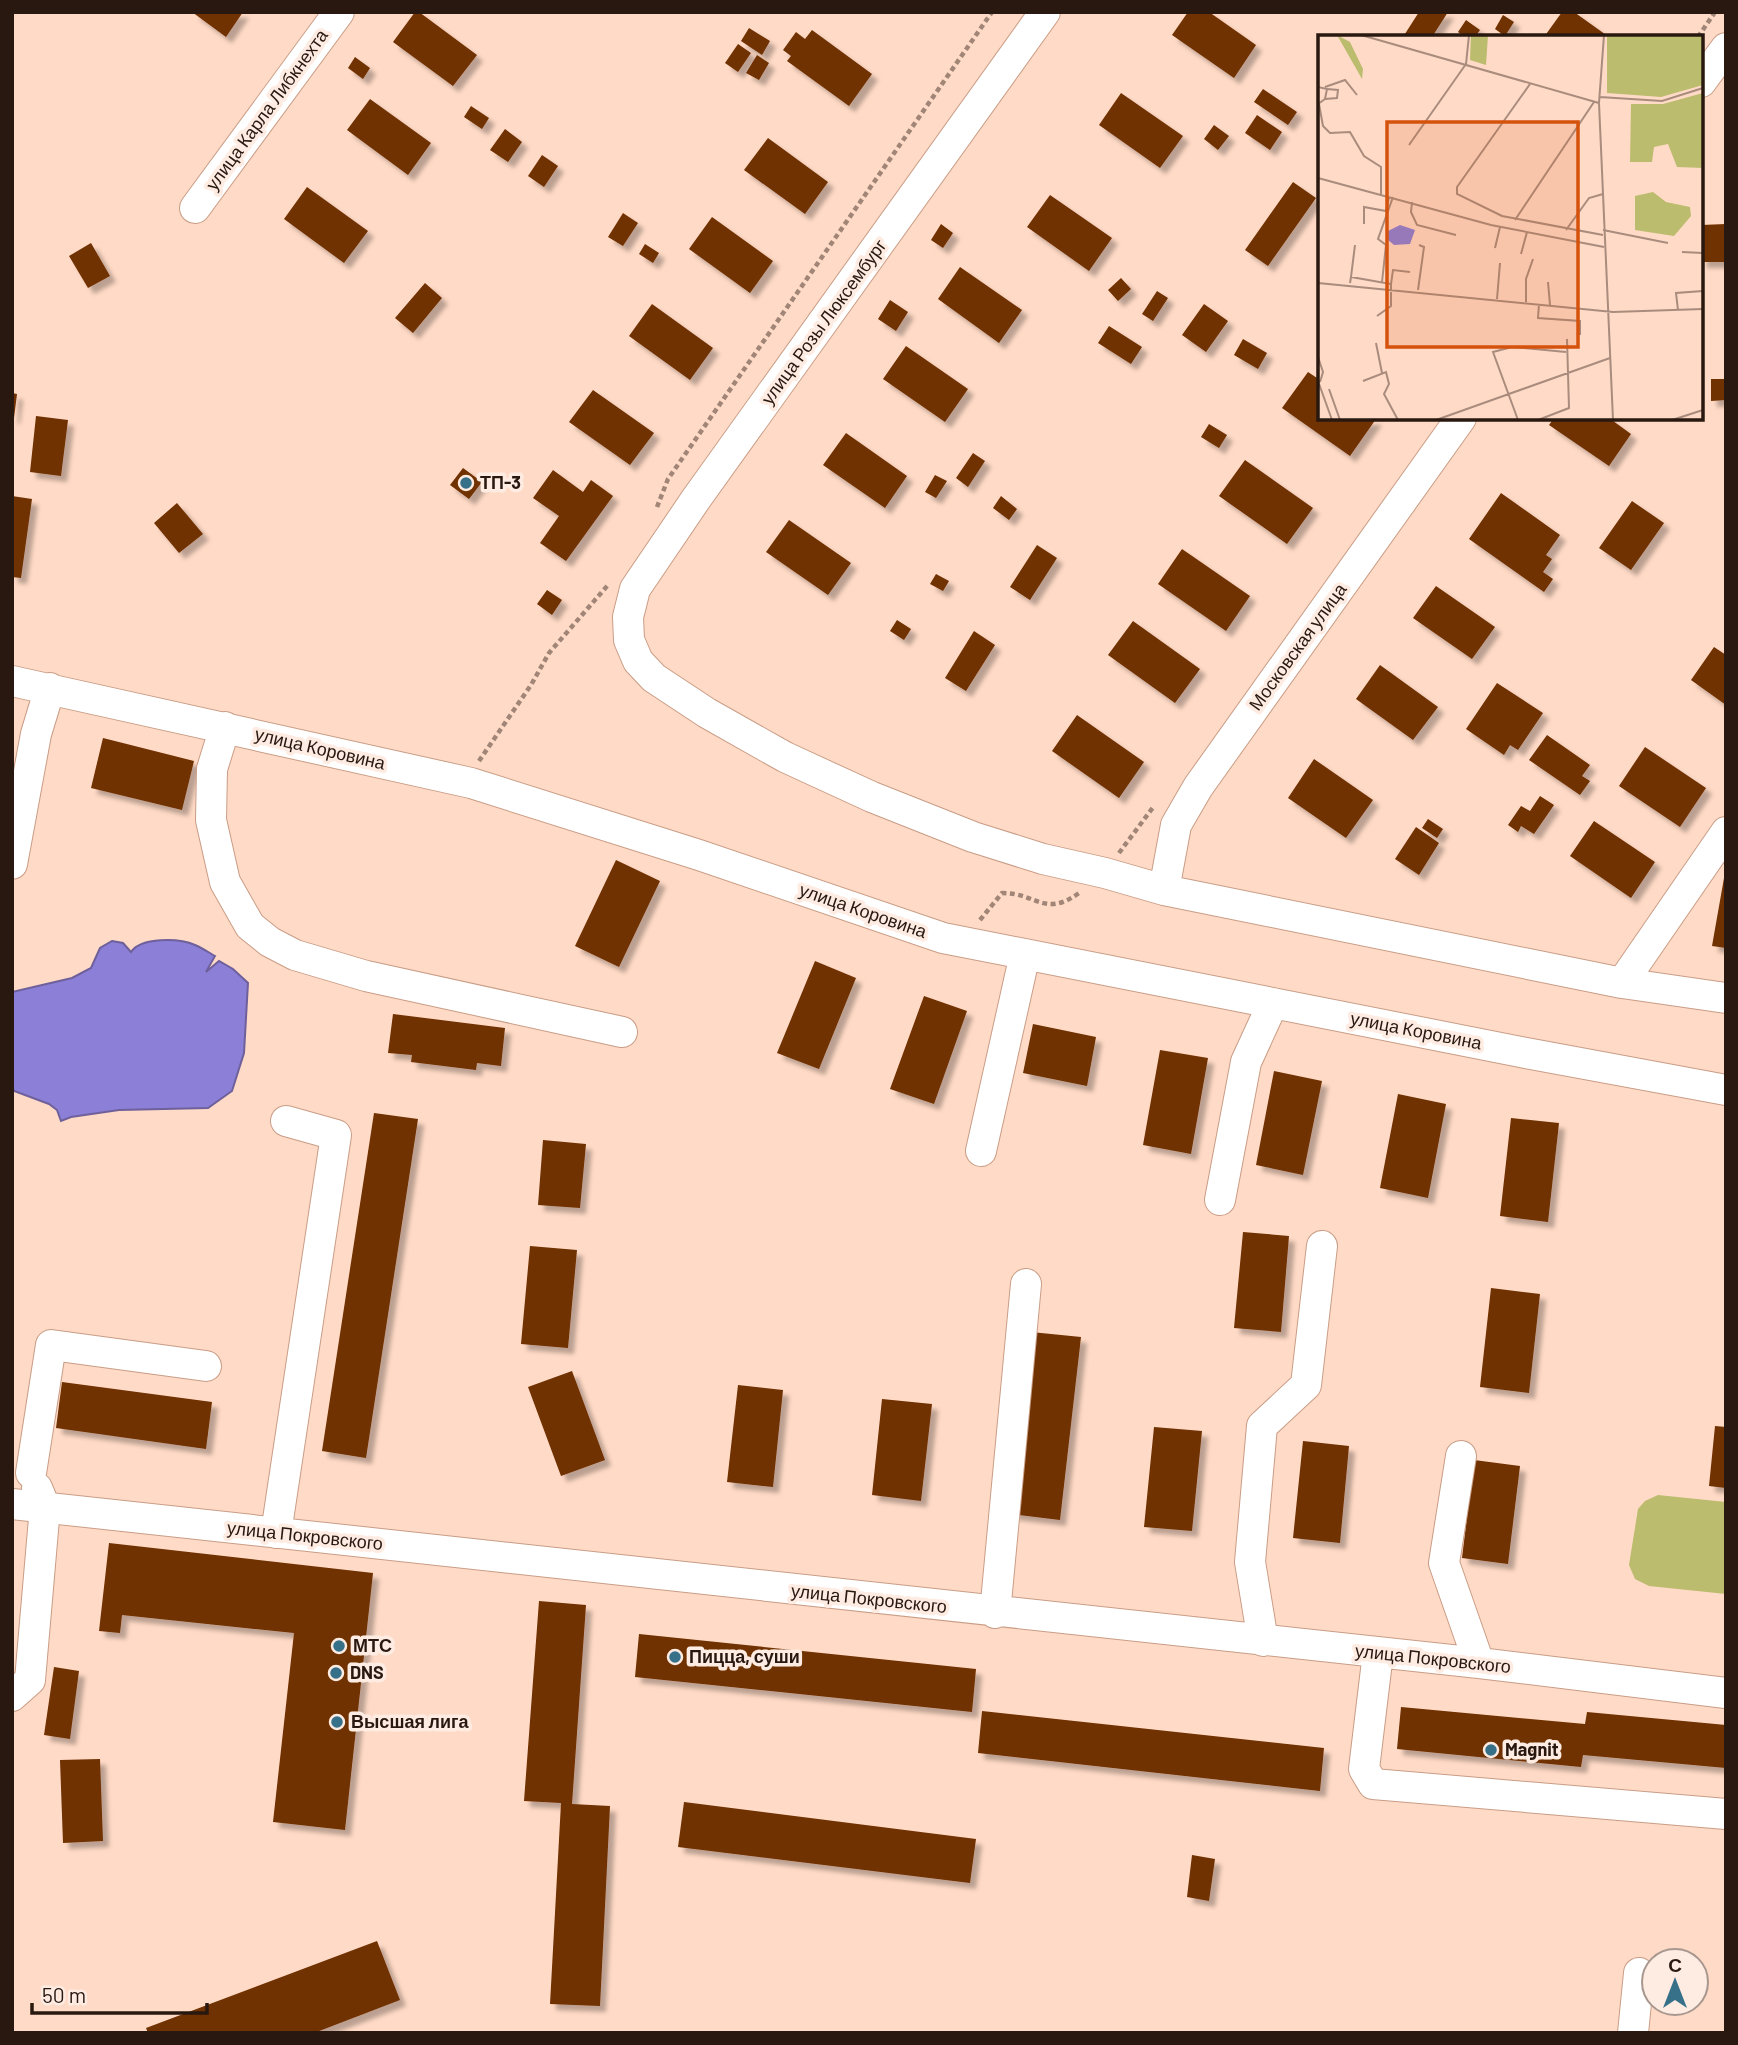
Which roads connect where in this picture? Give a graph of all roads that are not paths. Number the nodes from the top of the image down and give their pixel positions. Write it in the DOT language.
graph roads {
  1 [pos="339,12"];
  2 [pos="1045,12"];
  3 [pos="1726,48"];
  4 [pos="1703,79"];
  5 [pos="195,208"];
  6 [pos="1460,420"];
  7 [pos="14,687"];
  8 [pos="50,688"];
  9 [pos="225,727"];
  10 [pos="1726,832"];
  11 [pos="12,864"];
  12 [pos="1164,890"];
  13 [pos="1025,954"];
  14 [pos="1622,983"];
  15 [pos="1726,998"];
  16 [pos="1272,1003"];
  17 [pos="622,1032"];
  18 [pos="1726,1090"];
  19 [pos="286,1121"];
  20 [pos="981,1151"];
  21 [pos="1220,1200"];
  22 [pos="1322,1246"];
  23 [pos="1026,1284"];
  24 [pos="206,1366"];
  25 [pos="1461,1457"];
  26 [pos="22,1471"];
  27 [pos="12,1504"];
  28 [pos="45,1507"];
  29 [pos="276,1533"];
  30 [pos="995,1613"];
  31 [pos="1263,1641"];
  32 [pos="1378,1653"];
  33 [pos="1479,1663"];
  34 [pos="1726,1693"];
  35 [pos="12,1696"];
  36 [pos="1726,1815"];
  37 [pos="1639,1973"];
  38 [pos="1633,2033"];
  1 -- 5 [label="street, улица Карла Либкнехта"];
  2 -- 12 [label="street, улица Розы Люксембург"];
  3 -- 4 [label="street"];
  6 -- 12 [label="street, Московская улица"];
  7 -- 8 [label="street, улица Коровина"];
  8 -- 9 [label="street, улица Коровина"];
  8 -- 11 [label="street"];
  9 -- 13 [label="street, улица Коровина"];
  9 -- 17 [label="street"];
  10 -- 14 [label="street"];
  12 -- 14 [label="street"];
  13 -- 16 [label="street, улица Коровина"];
  13 -- 20 [label="street"];
  14 -- 15 [label="street"];
  16 -- 18 [label="street, улица Коровина"];
  16 -- 21 [label="street"];
  19 -- 29 [label="street"];
  22 -- 31 [label="street"];
  23 -- 30 [label="street"];
  24 -- 26 [label="street"];
  25 -- 33 [label="street"];
  26 -- 28 [label="street"];
  27 -- 28 [label="street, улица Покровского"];
  28 -- 29 [label="street, улица Покровского"];
  28 -- 35 [label="street"];
  29 -- 30 [label="street, улица Покровского"];
  30 -- 31 [label="street, улица Покровского"];
  31 -- 32 [label="street, улица Покровского"];
  32 -- 33 [label="street, улица Покровского"];
  32 -- 36 [label="street"];
  33 -- 34 [label="street, улица Покровского"];
  37 -- 38 [label="street"];
}
